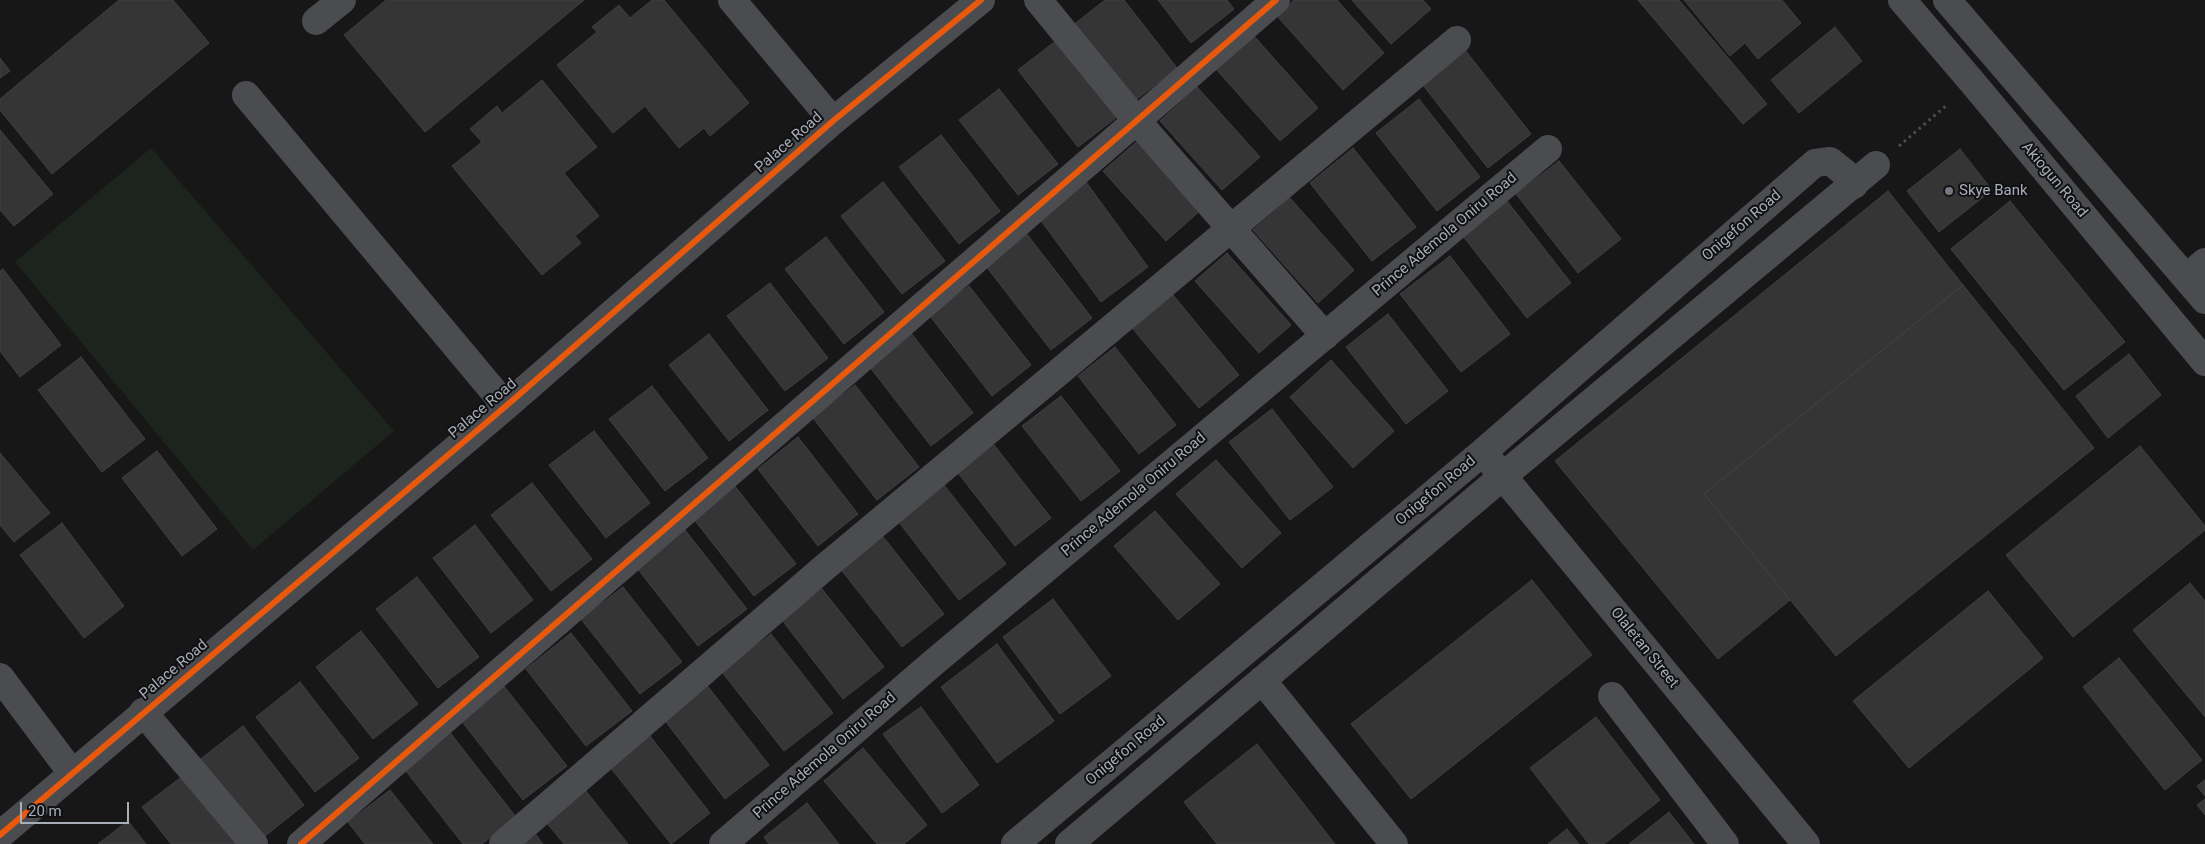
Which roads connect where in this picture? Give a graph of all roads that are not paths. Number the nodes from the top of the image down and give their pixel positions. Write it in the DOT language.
graph roads {
  1 [pos="342,0"];
  2 [pos="732,0"];
  3 [pos="981,0"];
  4 [pos="1038,0"];
  5 [pos="1276,0"];
  6 [pos="1902,0"];
  7 [pos="1947,0"];
  8 [pos="316,22"];
  9 [pos="1457,40"];
  10 [pos="246,95"];
  11 [pos="833,121"];
  12 [pos="1136,121"];
  13 [pos="1548,149"];
  14 [pos="1876,165"];
  15 [pos="1854,185"];
  16 [pos="1232,228"];
  17 [pos="2195,270"];
  18 [pos="2205,300"];
  19 [pos="1325,336"];
  20 [pos="2205,362"];
  21 [pos="506,406"];
  22 [pos="1483,452"];
  23 [pos="1503,476"];
  24 [pos="0,677"];
  25 [pos="1262,680"];
  26 [pos="1612,696"];
  27 [pos="143,712"];
  28 [pos="72,773"];
  29 [pos="0,835"];
  30 [pos="254,844"];
  31 [pos="301,844"];
  32 [pos="503,844"];
  33 [pos="723,844"];
  34 [pos="1015,844"];
  35 [pos="1069,844"];
  36 [pos="1394,844"];
  37 [pos="1725,844"];
  38 [pos="1806,844"];
  1 -- 8 [label="street"];
  2 -- 11 [label="street"];
  3 -- 11 [label="street, Palace Road"];
  4 -- 12 [label="street"];
  5 -- 12 [label="street"];
  6 -- 20 [label="street, Akiogun Road"];
  7 -- 17 [label="street"];
  9 -- 16 [label="street"];
  10 -- 21 [label="street"];
  11 -- 21 [label="street, Palace Road"];
  12 -- 16 [label="street"];
  12 -- 31 [label="street"];
  13 -- 19 [label="street, Prince Ademola Oniru Road"];
  14 -- 15 [label="street"];
  15 -- 22 [label="street, Onigefon Road"];
  15 -- 23 [label="street"];
  16 -- 19 [label="street"];
  16 -- 32 [label="street"];
  17 -- 18 [label="street"];
  19 -- 33 [label="street, Prince Ademola Oniru Road"];
  21 -- 27 [label="street, Palace Road"];
  22 -- 23 [label="street, Olaletan Street"];
  22 -- 34 [label="street, Onigefon Road"];
  23 -- 25 [label="street"];
  23 -- 38 [label="street, Olaletan Street"];
  24 -- 28 [label="street"];
  25 -- 35 [label="street"];
  25 -- 36 [label="street"];
  26 -- 37 [label="street"];
  27 -- 28 [label="street, Palace Road"];
  27 -- 30 [label="street"];
  28 -- 29 [label="street, Palace Road"];
}
